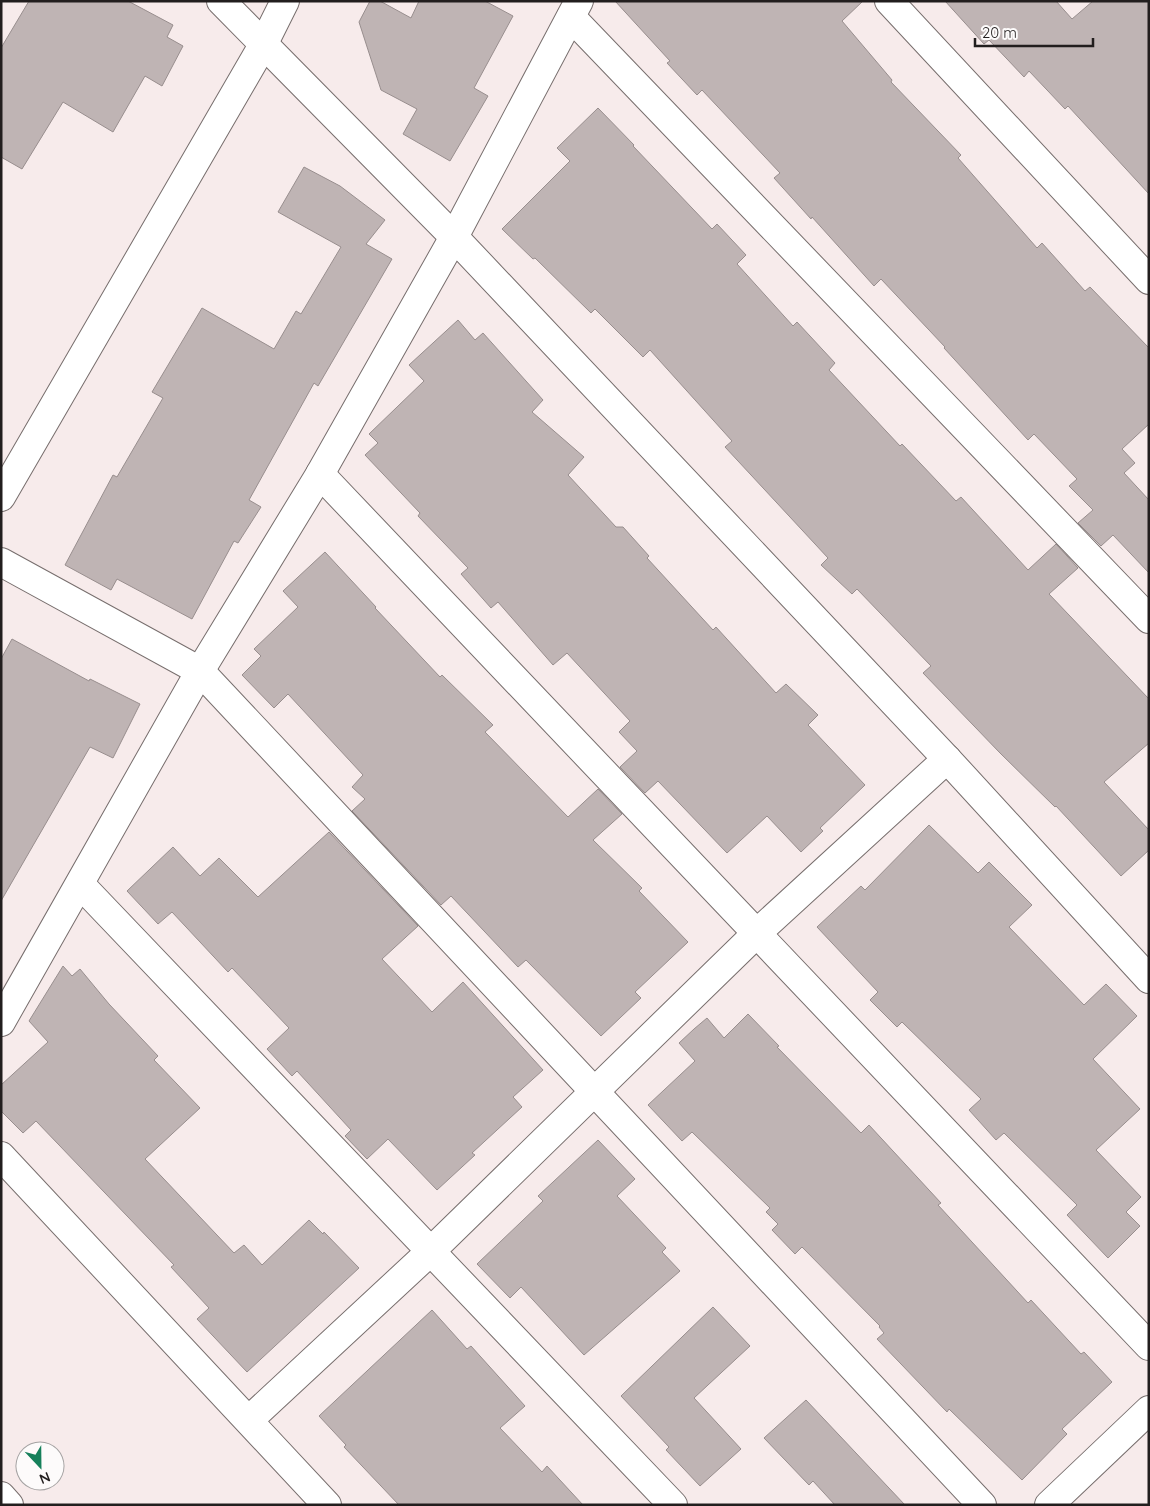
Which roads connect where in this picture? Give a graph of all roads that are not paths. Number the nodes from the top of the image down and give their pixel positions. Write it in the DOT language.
graph roads {
  1 [pos="221,1"];
  2 [pos="285,1"];
  3 [pos="889,1"];
  4 [pos="575,9"];
  5 [pos="263,45"];
  6 [pos="454,237"];
  7 [pos="1149,280"];
  8 [pos="320,474"];
  9 [pos="1,497"];
  10 [pos="1,562"];
  11 [pos="1149,619"];
  12 [pos="200,671"];
  13 [pos="947,759"];
  14 [pos="80,884"];
  15 [pos="757,933"];
  16 [pos="1149,979"];
  17 [pos="1,1022"];
  18 [pos="593,1091"];
  19 [pos="1,1156"];
  20 [pos="431,1251"];
  21 [pos="1149,1346"];
  22 [pos="1149,1410"];
  23 [pos="249,1420"];
  24 [pos="1,1496"];
  25 [pos="9,1505"];
  26 [pos="327,1505"];
  27 [pos="673,1505"];
  28 [pos="982,1505"];
  29 [pos="1049,1505"];
  1 -- 5 [label="street"];
  2 -- 5 [label="street"];
  3 -- 7 [label="street"];
  4 -- 6 [label="street"];
  4 -- 11 [label="street"];
  5 -- 6 [label="street"];
  5 -- 9 [label="street"];
  6 -- 8 [label="street"];
  6 -- 13 [label="street"];
  8 -- 12 [label="street"];
  8 -- 15 [label="street"];
  10 -- 12 [label="street"];
  12 -- 14 [label="street"];
  12 -- 18 [label="street"];
  13 -- 15 [label="street"];
  13 -- 16 [label="street"];
  14 -- 17 [label="street"];
  14 -- 20 [label="street"];
  15 -- 18 [label="street"];
  15 -- 21 [label="street"];
  18 -- 20 [label="street"];
  18 -- 28 [label="street"];
  19 -- 23 [label="street"];
  20 -- 23 [label="street"];
  20 -- 27 [label="street"];
  22 -- 29 [label="street"];
  23 -- 26 [label="street"];
  24 -- 25 [label="street"];
}
